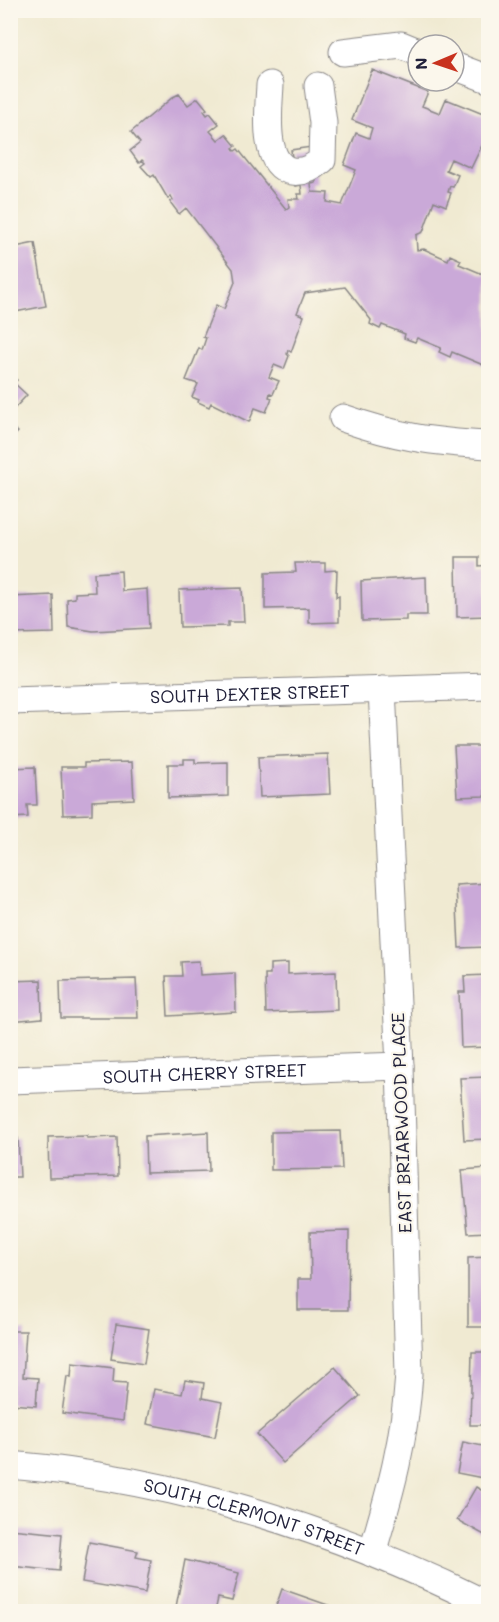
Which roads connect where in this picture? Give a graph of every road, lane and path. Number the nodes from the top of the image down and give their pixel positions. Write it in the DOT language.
graph roads {
  1 [pos="406,47"];
  2 [pos="343,52"];
  3 [pos="466,70"];
  4 [pos="489,79"];
  5 [pos="270,85"];
  6 [pos="318,86"];
  7 [pos="343,418"];
  8 [pos="489,446"];
  9 [pos="489,686"];
  10 [pos="382,689"];
  11 [pos="10,701"];
  12 [pos="400,1066"];
  13 [pos="10,1080"];
  14 [pos="10,1465"];
  15 [pos="372,1553"];
  16 [pos="489,1605"];
  1 -- 2 [label="street"];
  3 -- 4 [label="street"];
  5 -- 6 [label="street"];
  7 -- 8 [label="street"];
  9 -- 10 [label="street, SOUTH DEXTER STREET"];
  10 -- 11 [label="street, SOUTH DEXTER STREET"];
  10 -- 12 [label="street, EAST BRIARWOOD PLACE"];
  12 -- 13 [label="street, SOUTH CHERRY STREET"];
  12 -- 15 [label="street, EAST BRIARWOOD PLACE"];
  14 -- 15 [label="street, SOUTH CLERMONT STREET"];
  15 -- 16 [label="street, SOUTH CLERMONT STREET"];
}
